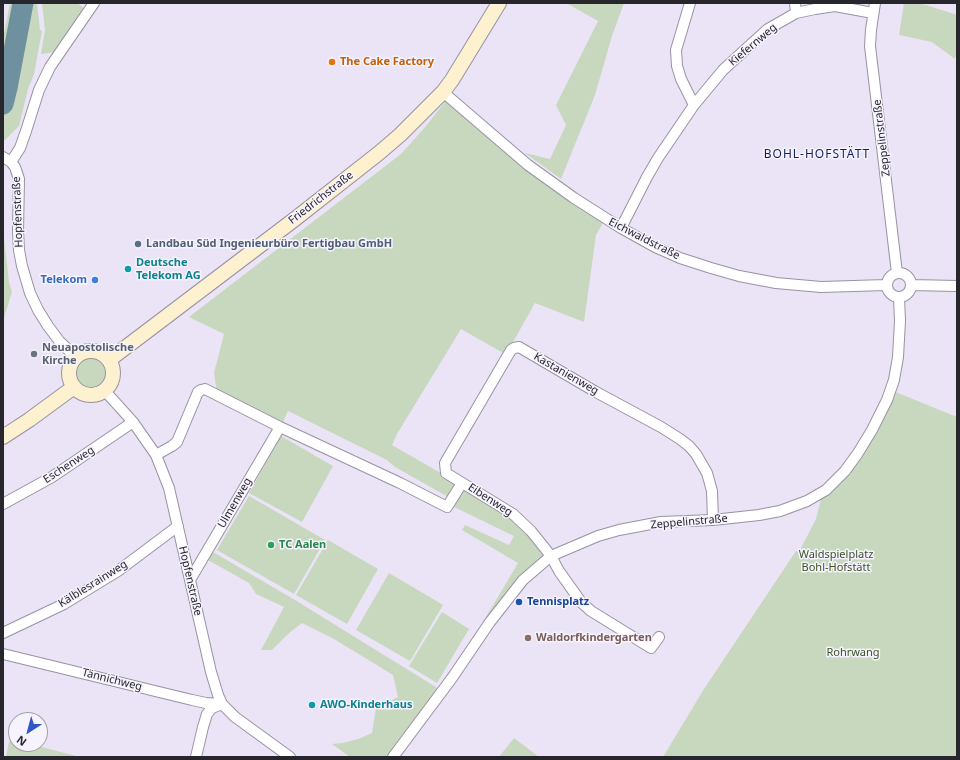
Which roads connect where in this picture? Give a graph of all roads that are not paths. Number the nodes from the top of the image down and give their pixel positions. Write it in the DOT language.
graph roads {
  1 [pos="94,3"];
  2 [pos="498,3"];
  3 [pos="690,3"];
  4 [pos="796,8"];
  5 [pos="874,8"];
  6 [pos="443,92"];
  7 [pos="694,105"];
  8 [pos="7,160"];
  9 [pos="621,228"];
  10 [pos="897,273"];
  11 [pos="886,285"];
  12 [pos="911,285"];
  13 [pos="957,286"];
  14 [pos="899,297"];
  15 [pos="76,357"];
  16 [pos="109,360"];
  17 [pos="74,387"];
  18 [pos="105,390"];
  19 [pos="133,422"];
  20 [pos="280,427"];
  21 [pos="3,437"];
  22 [pos="156,455"];
  23 [pos="462,483"];
  24 [pos="3,504"];
  25 [pos="713,520"];
  26 [pos="178,526"];
  27 [pos="551,556"];
  28 [pos="190,580"];
  29 [pos="3,633"];
  30 [pos="659,637"];
  31 [pos="3,654"];
  32 [pos="222,704"];
  33 [pos="196,757"];
  34 [pos="290,757"];
  35 [pos="393,757"];
  1 -- 8 [label="street, Hopfenstraße"];
  2 -- 6 [label="main road, Friedrichstraße"];
  3 -- 7 [label="street"];
  4 -- 5 [label="street, Kiefernweg"];
  4 -- 7 [label="street, Kiefernweg"];
  5 -- 10 [label="street, Zeppelinstraße"];
  6 -- 9 [label="street, Eichwaldstraße"];
  6 -- 16 [label="main road, Friedrichstraße"];
  7 -- 9 [label="street, Kiefernweg"];
  8 -- 15 [label="street, Hopfenstraße"];
  9 -- 11 [label="street, Eichwaldstraße"];
  10 -- 11 [label="street"];
  10 -- 12 [label="street"];
  11 -- 14 [label="street"];
  12 -- 13 [label="street"];
  12 -- 14 [label="street"];
  14 -- 25 [label="street, Zeppelinstraße"];
  15 -- 16 [label="main road"];
  15 -- 17 [label="main road"];
  16 -- 18 [label="main road"];
  17 -- 18 [label="main road"];
  17 -- 21 [label="main road"];
  18 -- 19 [label="street, Hopfenstraße"];
  19 -- 22 [label="street, Hopfenstraße"];
  19 -- 24 [label="street, Eschenweg"];
  20 -- 22 [label="street, Eibenweg"];
  20 -- 23 [label="street, Eibenweg"];
  20 -- 28 [label="street, Ulmenweg"];
  22 -- 26 [label="street, Hopfenstraße"];
  23 -- 25 [label="street, Kastanienweg"];
  23 -- 27 [label="street, Eibenweg"];
  25 -- 27 [label="street, Zeppelinstraße"];
  26 -- 28 [label="street, Hopfenstraße"];
  26 -- 29 [label="street, Kälblesrainweg"];
  27 -- 30 [label="street, Eibenweg"];
  27 -- 35 [label="street, Zeppelinstraße"];
  28 -- 32 [label="street, Hopfenstraße"];
  31 -- 32 [label="street, Tännichweg"];
  32 -- 33 [label="street"];
  32 -- 34 [label="street, Hopfenstraße"];
}
